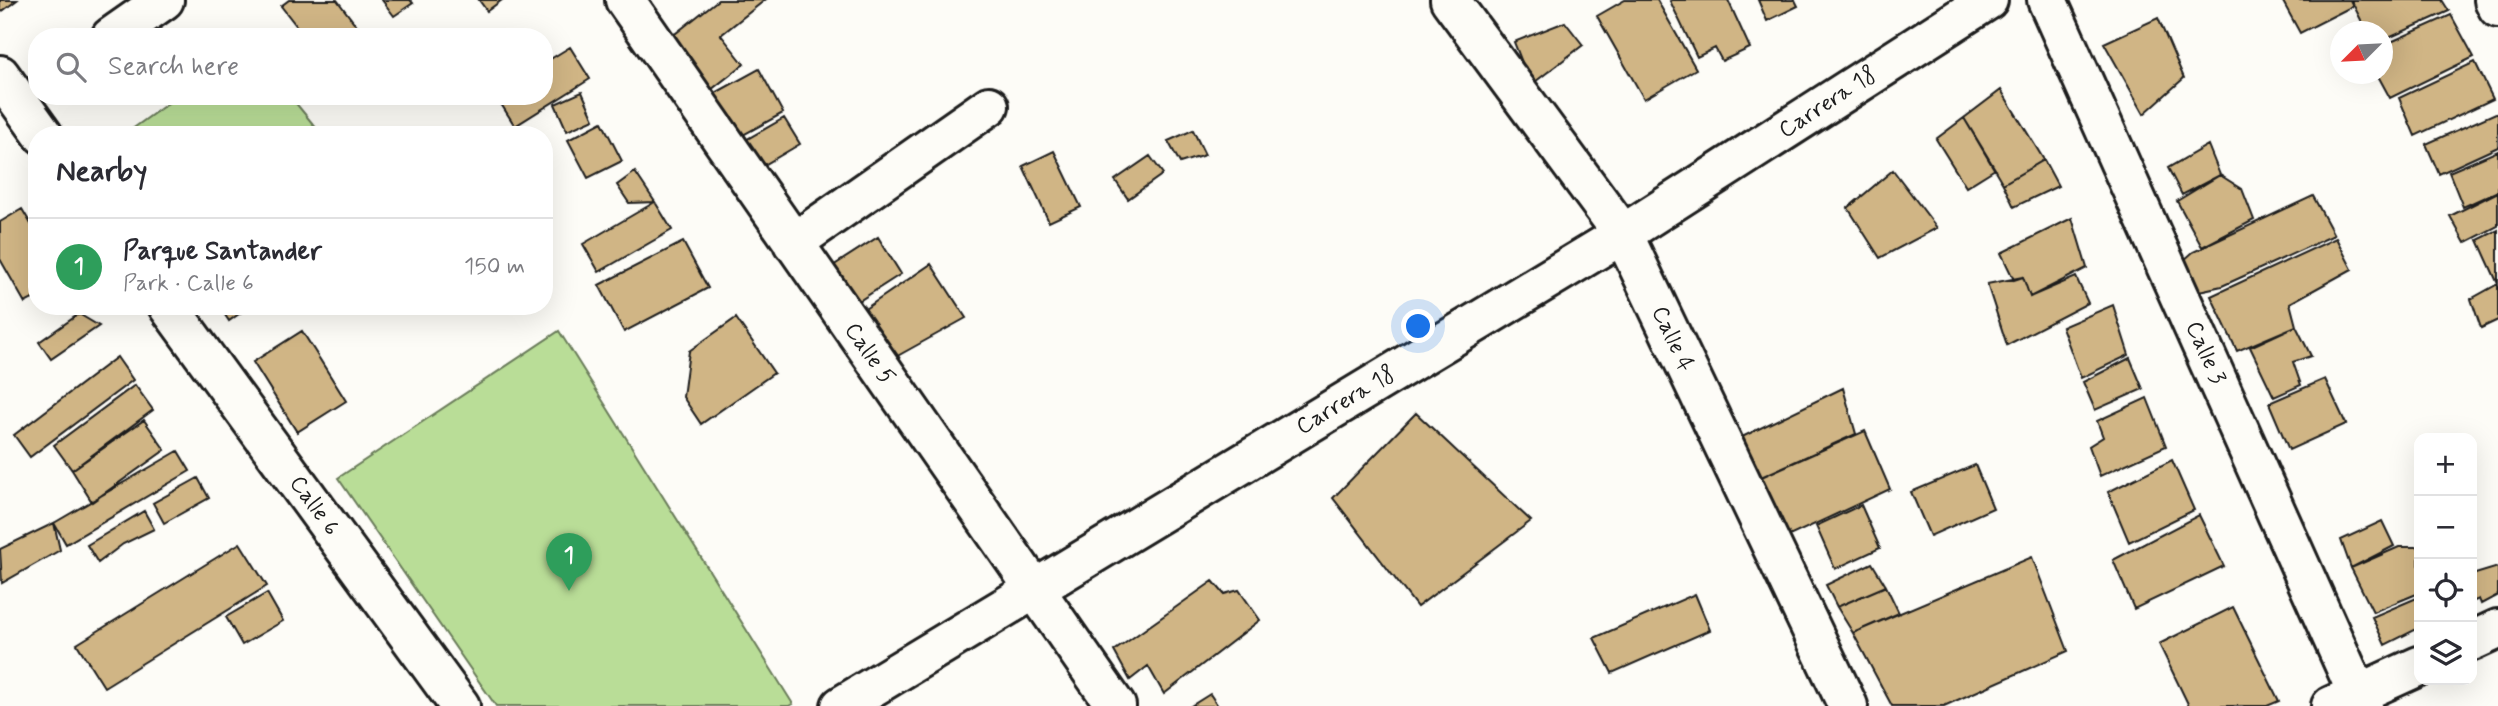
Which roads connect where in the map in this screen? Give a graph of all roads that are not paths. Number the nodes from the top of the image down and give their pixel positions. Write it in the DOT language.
graph roads {
  1 [pos="164,0"];
  2 [pos="625,0"];
  3 [pos="1450,0"];
  4 [pos="1988,0"];
  5 [pos="2047,0"];
  6 [pos="2494,0"];
  7 [pos="2498,8"];
  8 [pos="124,28"];
  9 [pos="14,94"];
  10 [pos="989,106"];
  11 [pos="37,126"];
  12 [pos="1623,234"];
  13 [pos="793,243"];
  14 [pos="176,315"];
  15 [pos="1033,590"];
  16 [pos="2498,629"];
  17 [pos="2477,639"];
  18 [pos="2414,669"];
  19 [pos="2351,702"];
  20 [pos="460,706"];
  21 [pos="841,706"];
  22 [pos="1116,706"];
  23 [pos="1847,706"];
  1 -- 8 [label="street"];
  2 -- 13 [label="street, Calle 5"];
  3 -- 12 [label="street, Calle 4"];
  4 -- 12 [label="street, Carrera 18"];
  5 -- 19 [label="street, Calle 3"];
  6 -- 7 [label="street"];
  9 -- 11 [label="street"];
  10 -- 13 [label="street"];
  12 -- 15 [label="street, Carrera 18"];
  12 -- 23 [label="street, Calle 4"];
  13 -- 15 [label="street, Calle 5"];
  14 -- 20 [label="street, Calle 6"];
  15 -- 21 [label="street, Carrera 18"];
  15 -- 22 [label="street, Calle 5"];
  16 -- 17 [label="street"];
  18 -- 19 [label="street"];
}
